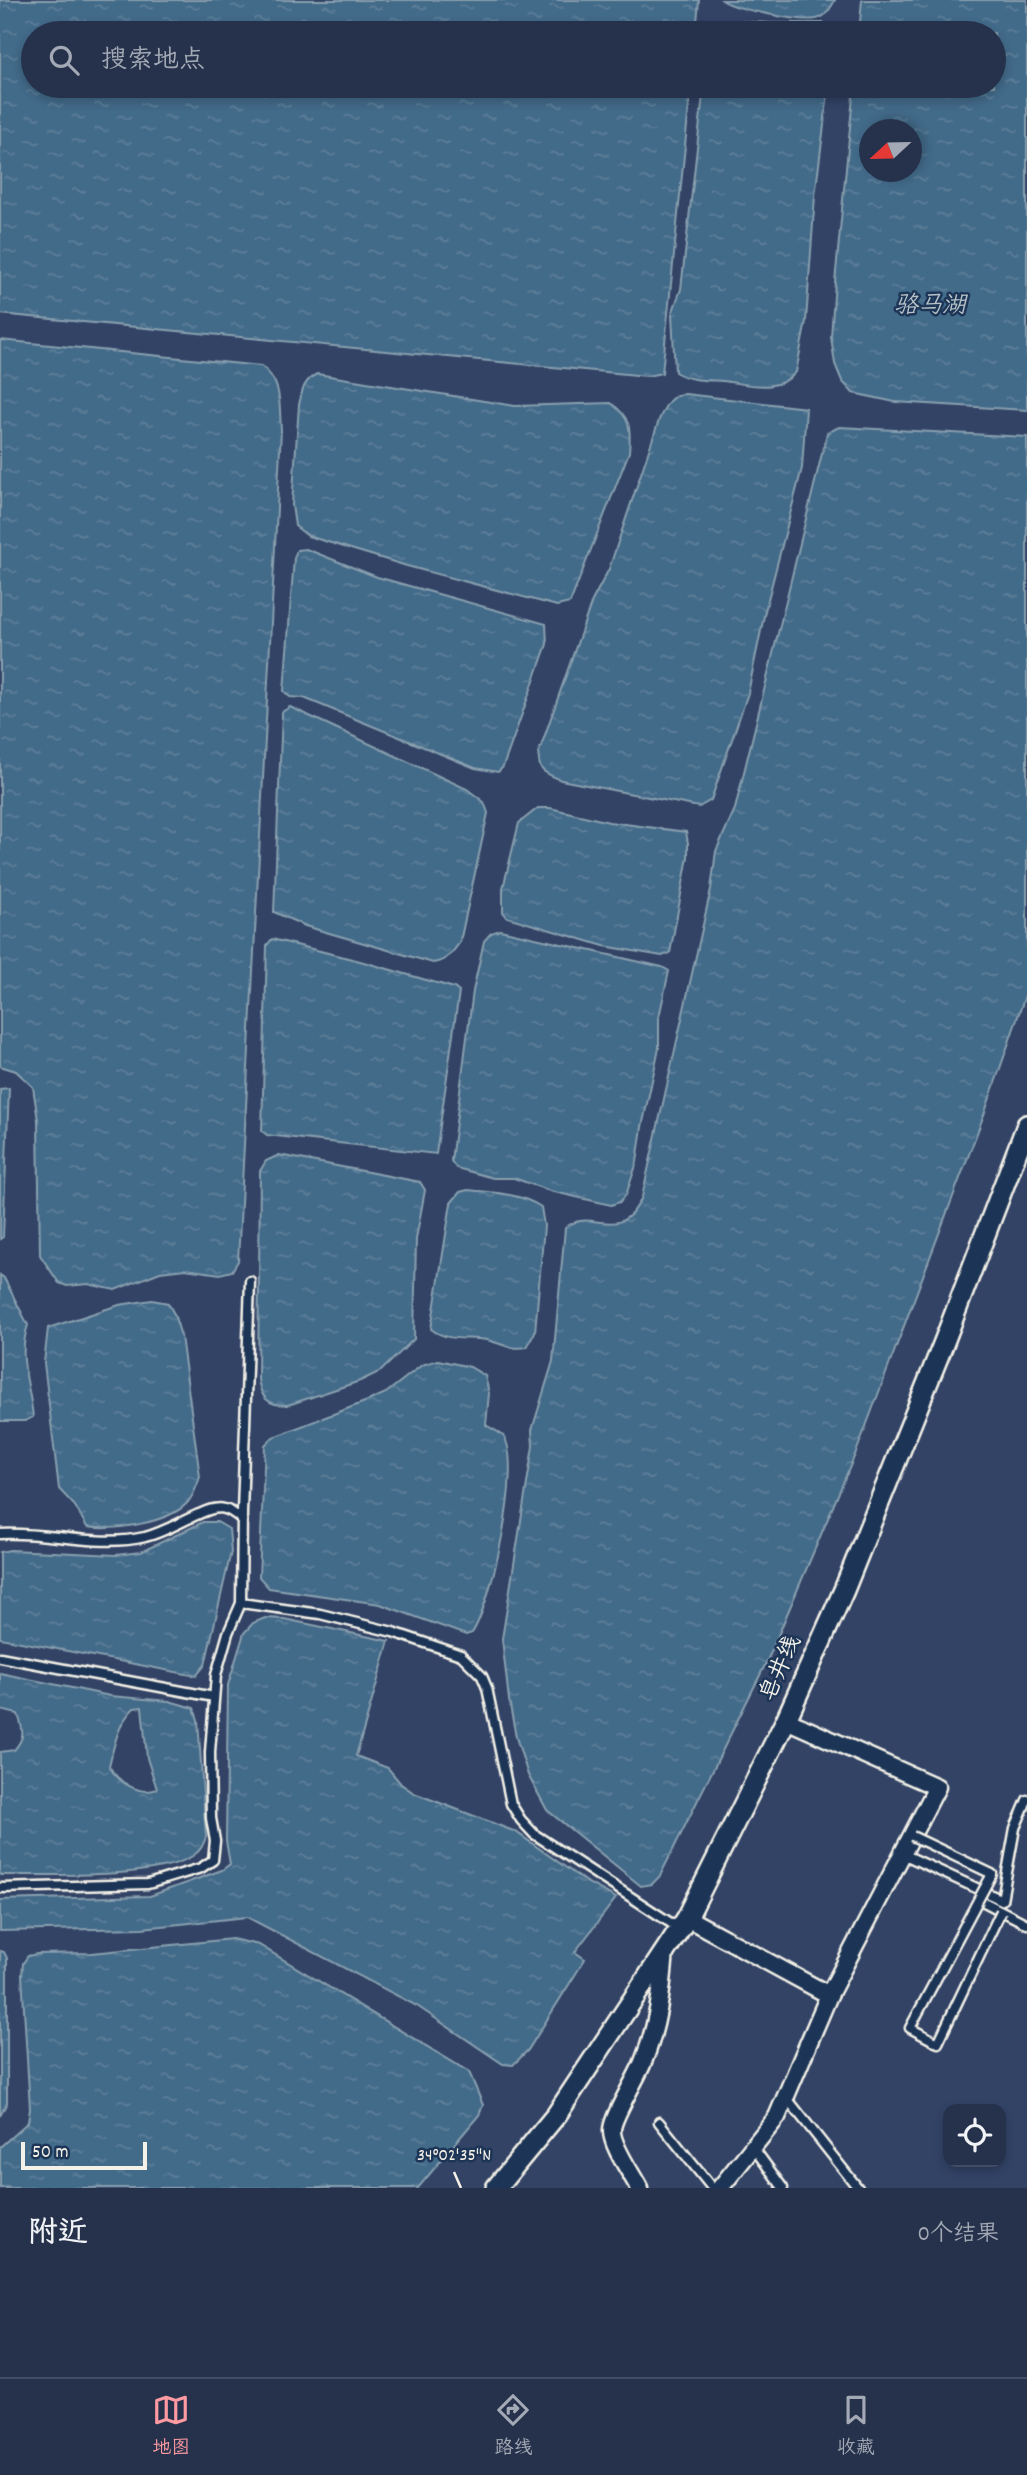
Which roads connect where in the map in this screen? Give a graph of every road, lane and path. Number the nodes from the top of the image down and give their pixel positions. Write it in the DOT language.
graph roads {
  1 [pos="1027,1126"];
  2 [pos="250,1281"];
  3 [pos="242,1520"];
  4 [pos="0,1534"];
  5 [pos="241,1603"];
  6 [pos="0,1657"];
  7 [pos="214,1697"];
  8 [pos="786,1720"];
  9 [pos="1027,1800"];
  10 [pos="912,1836"];
  11 [pos="903,1854"];
  12 [pos="0,1888"];
  13 [pos="984,1902"];
  14 [pos="1001,1911"];
  15 [pos="684,1923"];
  16 [pos="1027,1924"];
  17 [pos="665,1951"];
  18 [pos="829,1995"];
  19 [pos="786,2096"];
  20 [pos="659,2122"];
  21 [pos="753,2147"];
  22 [pos="496,2188"];
  23 [pos="639,2188"];
  24 [pos="712,2188"];
  25 [pos="720,2188"];
  26 [pos="783,2188"];
  27 [pos="858,2188"];
  1 -- 8 [label="street, 皂井线"];
  2 -- 3 [label="lane"];
  3 -- 4 [label="lane"];
  3 -- 5 [label="lane"];
  5 -- 7 [label="lane"];
  5 -- 15 [label="lane"];
  6 -- 7 [label="lane"];
  7 -- 12 [label="lane"];
  8 -- 10 [label="street"];
  8 -- 15 [label="street, 皂井线"];
  9 -- 11 [label="lane"];
  10 -- 11 [label="street"];
  10 -- 14 [label="lane, bridge"];
  11 -- 18 [label="street"];
  13 -- 14 [label="lane"];
  14 -- 16 [label="lane"];
  15 -- 17 [label="street, 皂井线"];
  15 -- 18 [label="street"];
  17 -- 22 [label="street, 皂井线"];
  17 -- 23 [label="street"];
  18 -- 19 [label="street"];
  19 -- 21 [label="street"];
  19 -- 27 [label="lane"];
  20 -- 24 [label="lane"];
  21 -- 25 [label="street"];
  21 -- 26 [label="lane"];
}
